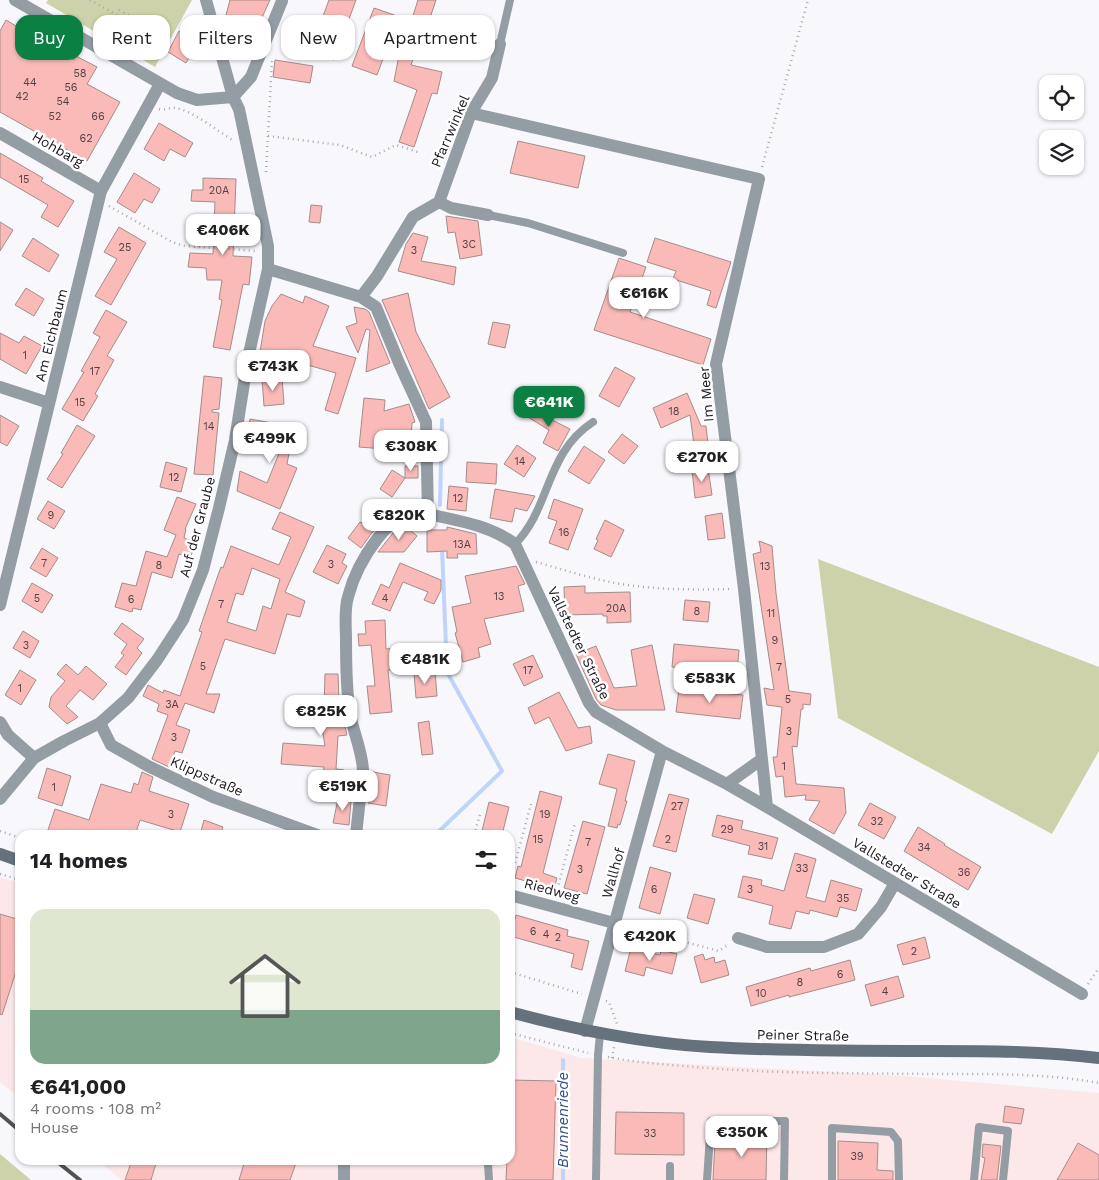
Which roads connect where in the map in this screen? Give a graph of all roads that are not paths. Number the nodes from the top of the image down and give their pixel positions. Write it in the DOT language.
graph roads {
  1 [pos="206,0"];
  2 [pos="510,0"];
  3 [pos="282,1"];
  4 [pos="24,2"];
  5 [pos="500,44"];
  6 [pos="160,84"];
  7 [pos="233,97"];
  8 [pos="471,113"];
  9 [pos="0,133"];
  10 [pos="100,196"];
  11 [pos="439,202"];
  12 [pos="488,216"];
  13 [pos="623,253"];
  14 [pos="268,269"];
  15 [pos="361,297"];
  16 [pos="0,387"];
  17 [pos="50,403"];
  18 [pos="593,422"];
  19 [pos="428,514"];
  20 [pos="515,544"];
  21 [pos="0,605"];
  22 [pos="0,722"];
  23 [pos="100,723"];
  24 [pos="662,751"];
  25 [pos="34,758"];
  26 [pos="762,759"];
  27 [pos="727,784"];
  28 [pos="0,799"];
  29 [pos="768,807"];
  30 [pos="303,830"];
  31 [pos="356,830"];
  32 [pos="0,854"];
  33 [pos="15,859"];
  34 [pos="895,883"];
  35 [pos="515,896"];
  36 [pos="614,922"];
  37 [pos="738,938"];
  38 [pos="1082,994"];
  39 [pos="515,1013"];
  40 [pos="585,1031"];
  41 [pos="600,1034"];
  42 [pos="1099,1058"];
  43 [pos="344,1165"];
  44 [pos="488,1165"];
  45 [pos="670,1166"];
  46 [pos="344,1180"];
  47 [pos="489,1180"];
  48 [pos="596,1180"];
  49 [pos="670,1180"];
  50 [pos="707,1180"];
  51 [pos="784,1180"];
  52 [pos="832,1180"];
  53 [pos="899,1180"];
  54 [pos="974,1180"];
  55 [pos="1004,1180"];
  1 -- 7 [label="street, Auf der Graube"];
  2 -- 5 [label="lane"];
  3 -- 7 [label="street"];
  4 -- 6 [label="street"];
  5 -- 8 [label="street, Pfarrwinkel"];
  6 -- 7 [label="street"];
  6 -- 10 [label="street, Am Eichbaum"];
  7 -- 14 [label="street, Auf der Graube"];
  8 -- 11 [label="street, Pfarrwinkel"];
  8 -- 26 [label="street, Im Meer"];
  9 -- 10 [label="street, Hohbarg"];
  10 -- 17 [label="street, Am Eichbaum"];
  11 -- 12 [label="street"];
  11 -- 15 [label="street"];
  12 -- 13 [label="lane"];
  14 -- 15 [label="street"];
  14 -- 23 [label="street, Auf der Graube"];
  15 -- 19 [label="street"];
  16 -- 17 [label="street"];
  17 -- 21 [label="street, Am Eichbaum"];
  18 -- 20 [label="lane"];
  19 -- 20 [label="street"];
  19 -- 31 [label="street"];
  20 -- 24 [label="street, Vallstedter Straße"];
  22 -- 25 [label="street"];
  23 -- 25 [label="street, Auf der Graube"];
  23 -- 30 [label="street, Klippstraße"];
  24 -- 27 [label="street, Vallstedter Straße"];
  24 -- 36 [label="street, Wallhof"];
  25 -- 28 [label="street, Auf der Graube"];
  26 -- 27 [label="street"];
  26 -- 29 [label="street, Im Meer"];
  27 -- 29 [label="street, Vallstedter Straße"];
  29 -- 34 [label="street, Vallstedter Straße"];
  32 -- 33 [label="main road"];
  34 -- 37 [label="street"];
  34 -- 38 [label="street, Vallstedter Straße"];
  35 -- 36 [label="street, Riedweg"];
  36 -- 40 [label="street, Wallhof"];
  39 -- 40 [label="main road, Peiner Straße"];
  40 -- 41 [label="main road, Peiner Straße"];
  41 -- 42 [label="main road, Peiner Straße"];
  41 -- 48 [label="lane"];
  43 -- 46 [label="street"];
  44 -- 47 [label="lane"];
  45 -- 49 [label="lane"];
  50 -- 51 [label="lane"];
  52 -- 53 [label="lane"];
  54 -- 55 [label="lane"];
}
